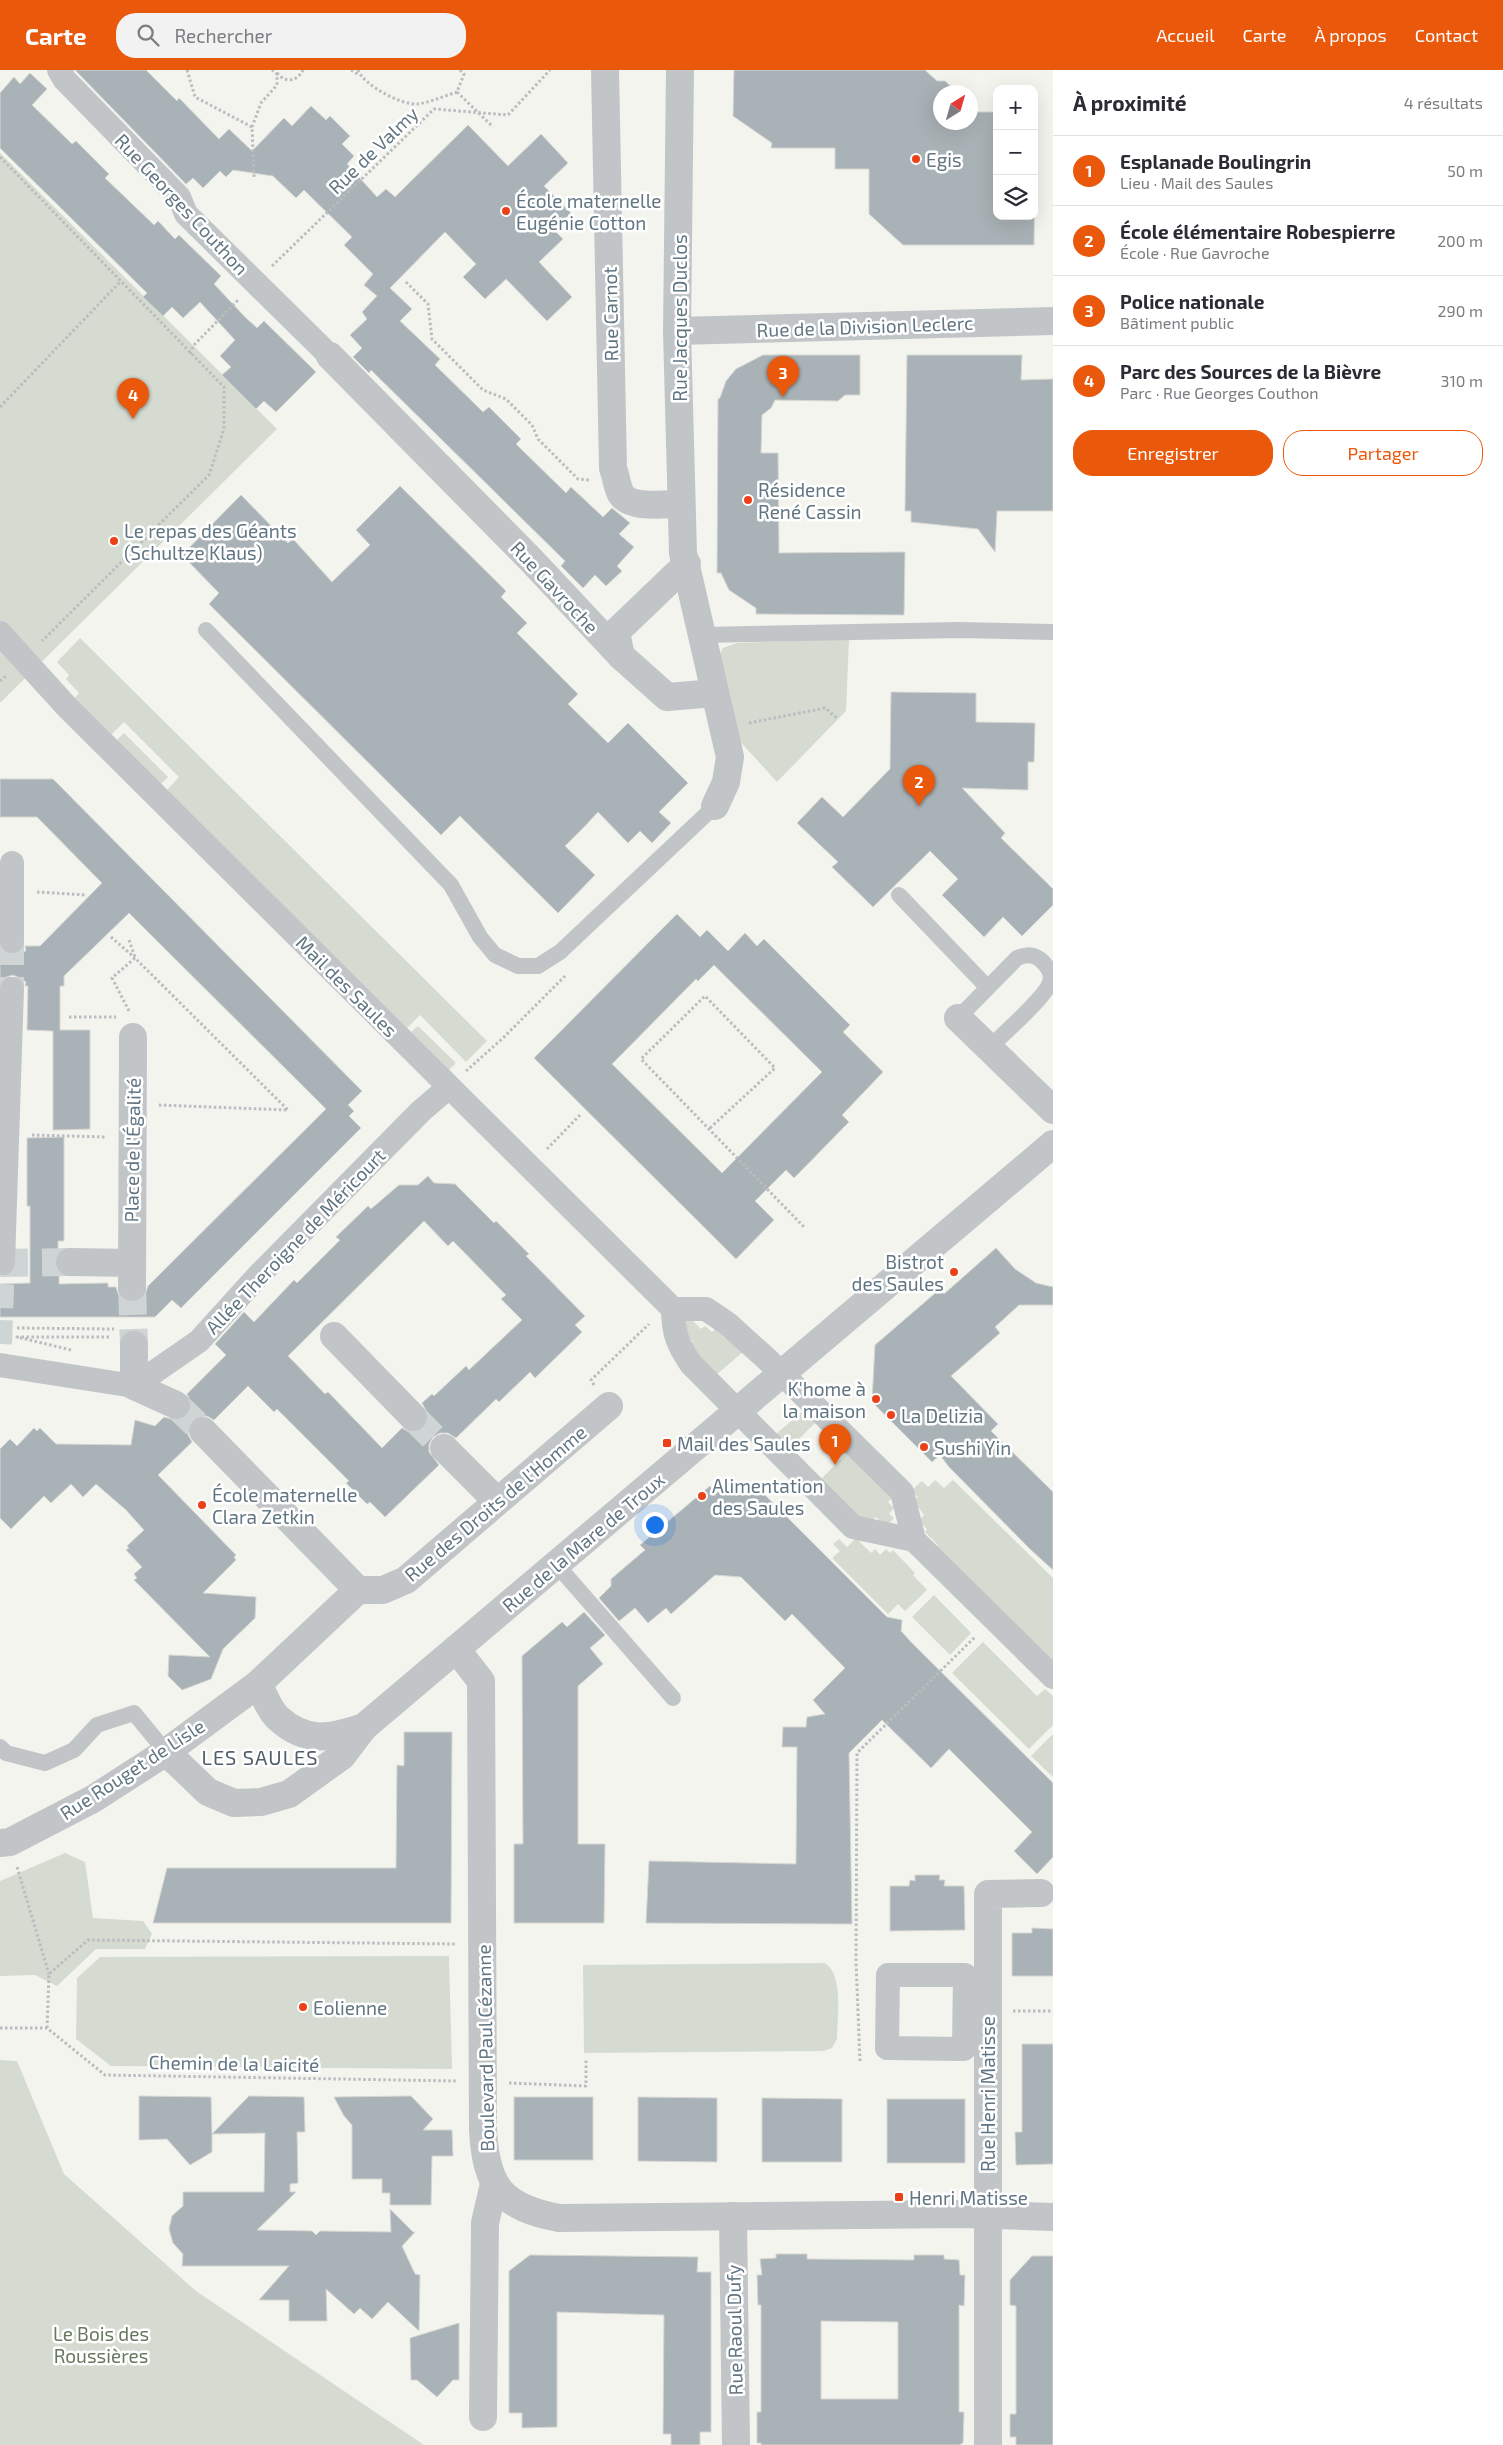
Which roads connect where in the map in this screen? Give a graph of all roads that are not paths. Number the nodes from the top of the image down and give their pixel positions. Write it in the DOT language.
graph roads {
  1 [pos="59,70"];
  2 [pos="605,70"];
  3 [pos="680,70"];
  4 [pos="1053,321"];
  5 [pos="678,331"];
  6 [pos="330,356"];
  7 [pos="681,504"];
  8 [pos="687,564"];
  9 [pos="206,630"];
  10 [pos="1053,632"];
  11 [pos="0,633"];
  12 [pos="703,635"];
  13 [pos="621,656"];
  14 [pos="716,693"];
  15 [pos="715,806"];
  16 [pos="12,863"];
  17 [pos="899,895"];
  18 [pos="12,941"];
  19 [pos="987,986"];
  20 [pos="12,990"];
  21 [pos="958,1018"];
  22 [pos="132,1027"];
  23 [pos="989,1048"];
  24 [pos="449,1086"];
  25 [pos="1053,1110"];
  26 [pos="1053,1144"];
  27 [pos="70,1262"];
  28 [pos="3,1263"];
  29 [pos="673,1309"];
  30 [pos="334,1336"];
  31 [pos="134,1345"];
  32 [pos="0,1365"];
  33 [pos="781,1374"];
  34 [pos="134,1386"];
  35 [pos="176,1405"];
  36 [pos="609,1406"];
  37 [pos="737,1411"];
  38 [pos="414,1417"];
  39 [pos="203,1431"];
  40 [pos="444,1448"];
  41 [pos="497,1500"];
  42 [pos="914,1540"];
  43 [pos="556,1564"];
  44 [pos="358,1590"];
  45 [pos="456,1649"];
  46 [pos="1053,1677"];
  47 [pos="258,1684"];
  48 [pos="673,1698"];
  49 [pos="364,1727"];
  50 [pos="0,1747"];
  51 [pos="166,1752"];
  52 [pos="5,1843"];
  53 [pos="1040,1893"];
  54 [pos="888,1975"];
  55 [pos="494,2184"];
  56 [pos="987,2215"];
  57 [pos="733,2216"];
  58 [pos="1053,2217"];
  59 [pos="483,2417"];
  60 [pos="736,2445"];
  61 [pos="988,2445"];
  1 -- 6 [label="street, Rue Georges Couthon"];
  2 -- 7 [label="street, Rue Carnot"];
  3 -- 5 [label="street, Rue Jacques Duclos"];
  4 -- 5 [label="street, Rue de la Division Leclerc"];
  5 -- 7 [label="street, Rue Jacques Duclos"];
  6 -- 13 [label="street, Rue Gavroche"];
  7 -- 8 [label="street, Rue Jacques Duclos"];
  8 -- 12 [label="street, Rue Jacques Duclos"];
  8 -- 13 [label="street"];
  9 -- 15 [label="lane"];
  10 -- 12 [label="lane"];
  11 -- 24 [label="street, Mail des Saules"];
  12 -- 14 [label="street, Rue Jacques Duclos"];
  13 -- 14 [label="street, Rue Gavroche"];
  14 -- 15 [label="street"];
  16 -- 18 [label="street"];
  17 -- 19 [label="lane"];
  19 -- 21 [label="lane"];
  19 -- 23 [label="lane"];
  20 -- 28 [label="street"];
  21 -- 23 [label="street"];
  22 -- 27 [label="street, Place de l'Égalité"];
  23 -- 25 [label="street"];
  24 -- 29 [label="street, Mail des Saules"];
  24 -- 34 [label="street, Allée Theroigne de Méricourt"];
  26 -- 33 [label="street, Rue de la Mare de Troux"];
  29 -- 33 [label="street"];
  29 -- 37 [label="street"];
  30 -- 38 [label="street"];
  31 -- 34 [label="street"];
  32 -- 34 [label="street"];
  33 -- 37 [label="street, Rue de la Mare de Troux"];
  33 -- 42 [label="street"];
  34 -- 35 [label="street"];
  36 -- 41 [label="street, Rue des Droits de l'Homme"];
  37 -- 42 [label="street"];
  37 -- 43 [label="street, Rue de la Mare de Troux"];
  39 -- 44 [label="street"];
  40 -- 41 [label="street"];
  41 -- 44 [label="street, Rue des Droits de l'Homme"];
  42 -- 46 [label="street"];
  43 -- 45 [label="street, Rue de la Mare de Troux"];
  43 -- 48 [label="lane"];
  44 -- 47 [label="street, Rue Rouget de Lisle"];
  45 -- 49 [label="street, Rue de la Mare de Troux"];
  45 -- 55 [label="street, Boulevard Paul Cézanne"];
  47 -- 49 [label="street, Rue de la Mare de Troux"];
  47 -- 51 [label="street, Rue Rouget de Lisle"];
  49 -- 51 [label="street, Rue de la Mare de Troux"];
  50 -- 51 [label="lane"];
  51 -- 52 [label="street, Rue Rouget de Lisle"];
  53 -- 56 [label="street, Rue Henri Matisse"];
  54 -- 54 [label="street"];
  55 -- 57 [label="street, Boulevard Paul Cézanne"];
  55 -- 59 [label="street"];
  56 -- 57 [label="street, Boulevard Paul Cézanne"];
  56 -- 58 [label="street, Boulevard Paul Cézanne"];
  56 -- 61 [label="street, Rue Henri Matisse"];
  57 -- 60 [label="street, Rue Raoul Dufy"];
}
